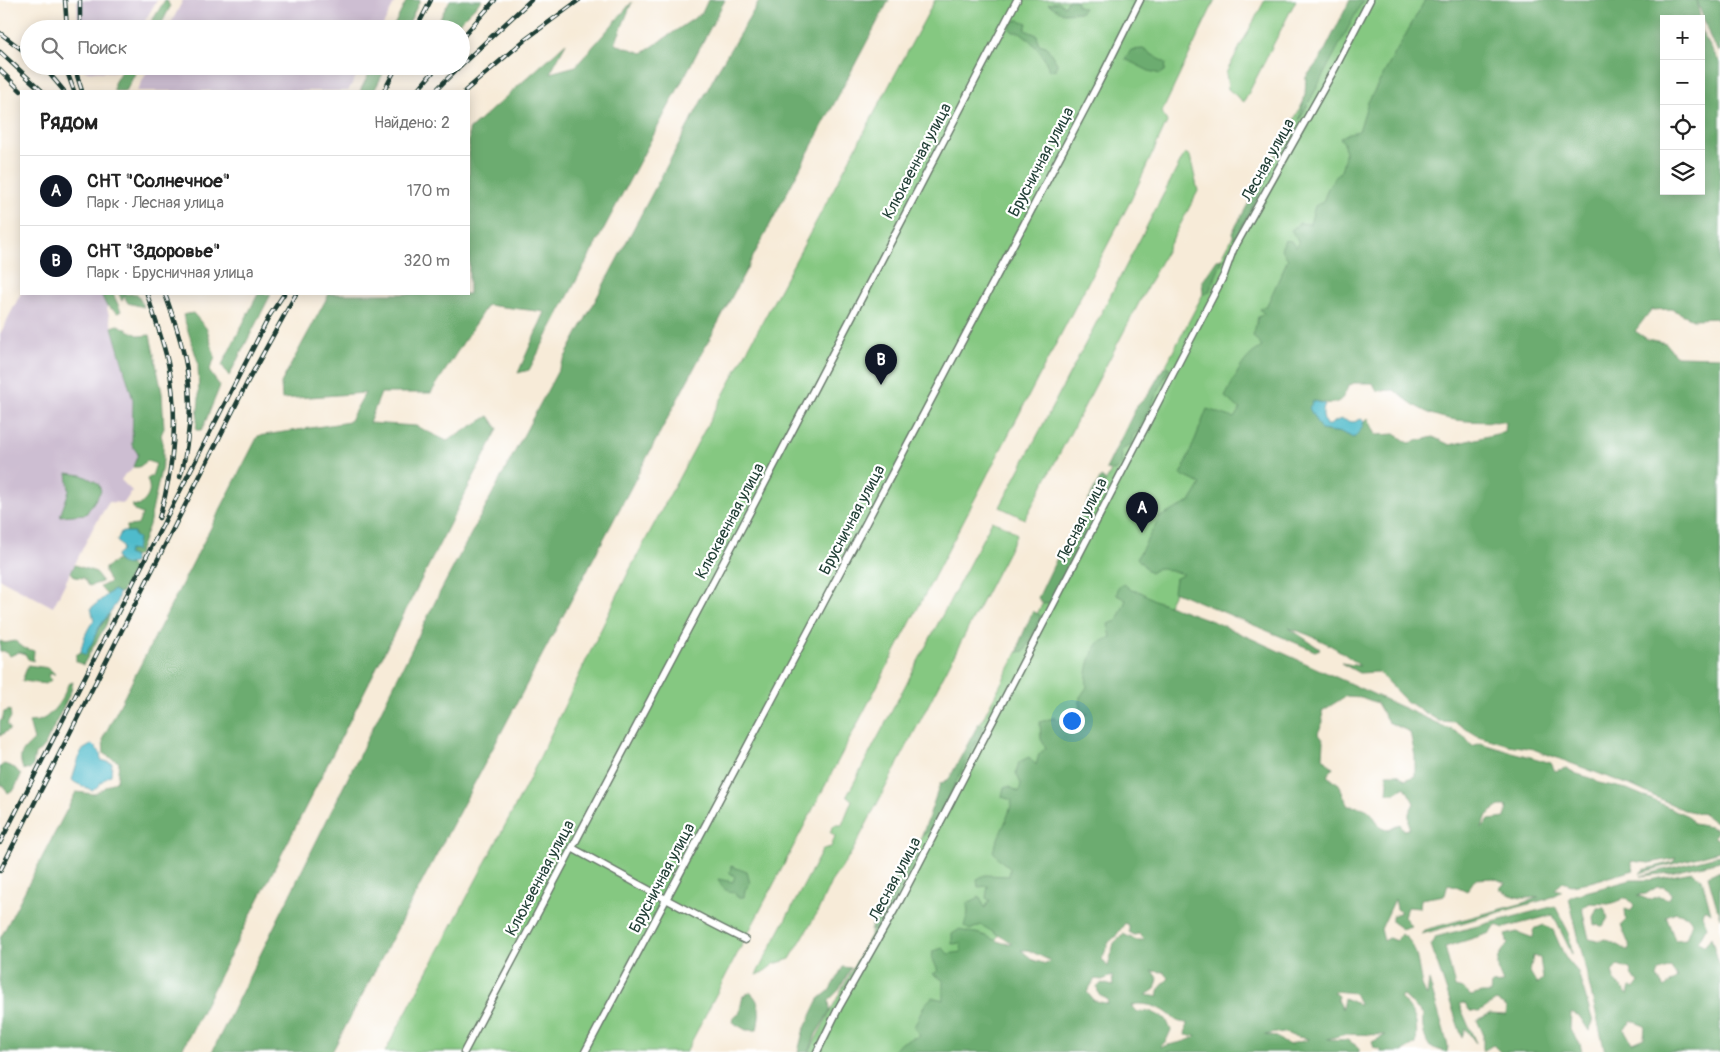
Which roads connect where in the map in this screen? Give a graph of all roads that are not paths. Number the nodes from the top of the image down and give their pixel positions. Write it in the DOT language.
graph roads {
  1 [pos="1017,0"];
  2 [pos="1140,0"];
  3 [pos="1370,0"];
  4 [pos="572,848"];
  5 [pos="666,898"];
  6 [pos="745,940"];
  7 [pos="464,1052"];
  8 [pos="585,1052"];
  9 [pos="816,1052"];
  1 -- 4 [label="street, Клюквенная улица"];
  2 -- 5 [label="street, Брусничная улица"];
  3 -- 9 [label="street, Лесная улица"];
  4 -- 5 [label="street"];
  4 -- 7 [label="street, Клюквенная улица"];
  5 -- 6 [label="street"];
  5 -- 8 [label="street, Брусничная улица"];
}
